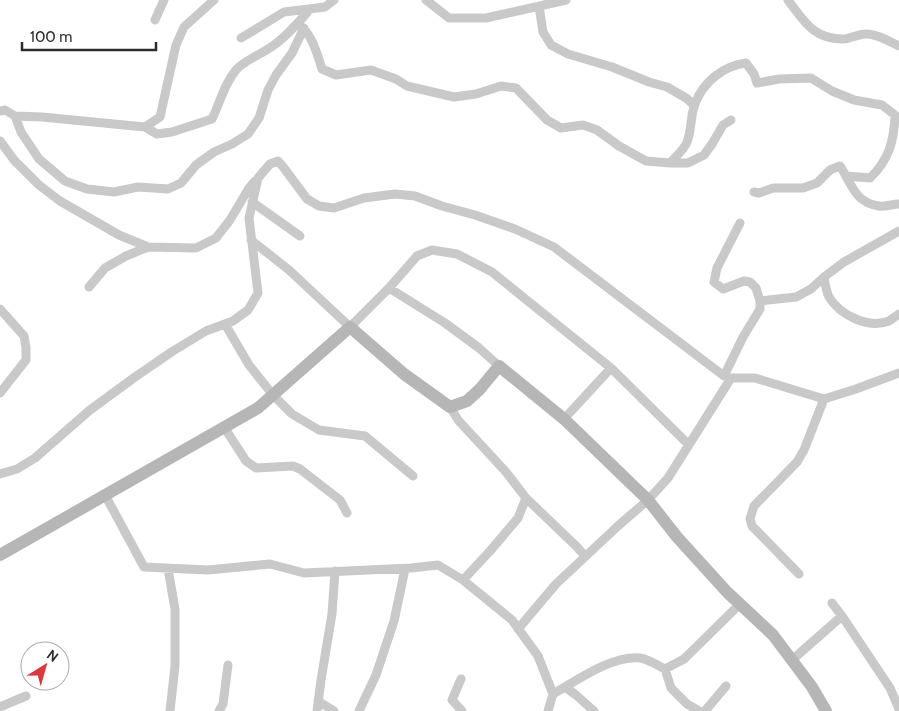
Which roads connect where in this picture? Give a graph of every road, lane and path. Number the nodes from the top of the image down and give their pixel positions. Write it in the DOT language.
graph roads {
  1 [pos="164,0"];
  2 [pos="214,0"];
  3 [pos="334,0"];
  4 [pos="426,0"];
  5 [pos="566,0"];
  6 [pos="788,0"];
  7 [pos="539,6"];
  8 [pos="310,9"];
  9 [pos="155,20"];
  10 [pos="301,26"];
  11 [pos="241,38"];
  12 [pos="899,46"];
  13 [pos="694,104"];
  14 [pos="0,111"];
  15 [pos="15,116"];
  16 [pos="730,120"];
  17 [pos="145,127"];
  18 [pos="0,141"];
  19 [pos="670,163"];
  20 [pos="846,176"];
  21 [pos="258,178"];
  22 [pos="754,192"];
  23 [pos="252,202"];
  24 [pos="899,204"];
  25 [pos="740,223"];
  26 [pos="899,231"];
  27 [pos="300,236"];
  28 [pos="251,240"];
  29 [pos="148,247"];
  30 [pos="824,277"];
  31 [pos="89,287"];
  32 [pos="389,288"];
  33 [pos="760,301"];
  34 [pos="0,309"];
  35 [pos="899,314"];
  36 [pos="225,324"];
  37 [pos="350,326"];
  38 [pos="499,366"];
  39 [pos="611,368"];
  40 [pos="899,373"];
  41 [pos="728,377"];
  42 [pos="0,393"];
  43 [pos="273,395"];
  44 [pos="824,399"];
  45 [pos="450,407"];
  46 [pos="564,419"];
  47 [pos="224,427"];
  48 [pos="689,445"];
  49 [pos="0,474"];
  50 [pos="413,476"];
  51 [pos="105,495"];
  52 [pos="526,498"];
  53 [pos="648,500"];
  54 [pos="347,513"];
  55 [pos="0,555"];
  56 [pos="585,556"];
  57 [pos="168,569"];
  58 [pos="405,569"];
  59 [pos="335,571"];
  60 [pos="799,574"];
  61 [pos="463,580"];
  62 [pos="832,603"];
  63 [pos="740,604"];
  64 [pos="842,616"];
  65 [pos="518,629"];
  66 [pos="792,660"];
  67 [pos="228,665"];
  68 [pos="665,669"];
  69 [pos="462,679"];
  70 [pos="726,686"];
  71 [pos="565,687"];
  72 [pos="552,694"];
  73 [pos="26,696"];
  74 [pos="318,701"];
  75 [pos="0,707"];
  76 [pos="899,708"];
  77 [pos="170,711"];
  78 [pos="219,711"];
  79 [pos="317,711"];
  80 [pos="334,711"];
  81 [pos="359,711"];
  82 [pos="462,711"];
  83 [pos="548,711"];
  84 [pos="594,711"];
  85 [pos="699,711"];
  86 [pos="705,711"];
  87 [pos="826,711"];
  1 -- 9 [label="street"];
  2 -- 17 [label="street"];
  3 -- 8 [label="street"];
  4 -- 7 [label="street"];
  5 -- 7 [label="street"];
  6 -- 12 [label="street"];
  7 -- 13 [label="street"];
  8 -- 10 [label="street"];
  8 -- 11 [label="street"];
  10 -- 15 [label="street"];
  10 -- 17 [label="street"];
  10 -- 19 [label="street"];
  13 -- 19 [label="street"];
  13 -- 20 [label="street"];
  14 -- 15 [label="street"];
  15 -- 17 [label="street"];
  16 -- 19 [label="street"];
  18 -- 29 [label="street"];
  20 -- 22 [label="street"];
  20 -- 24 [label="street"];
  21 -- 23 [label="street"];
  21 -- 29 [label="street"];
  21 -- 41 [label="street"];
  23 -- 27 [label="street"];
  23 -- 28 [label="street"];
  25 -- 33 [label="street"];
  26 -- 30 [label="street"];
  28 -- 36 [label="street"];
  28 -- 37 [label="street"];
  29 -- 31 [label="street"];
  30 -- 33 [label="street"];
  30 -- 35 [label="street"];
  32 -- 37 [label="street"];
  32 -- 38 [label="street"];
  32 -- 39 [label="street"];
  33 -- 41 [label="street"];
  34 -- 42 [label="street"];
  36 -- 43 [label="street"];
  36 -- 49 [label="street"];
  37 -- 43 [label="street"];
  37 -- 45 [label="street"];
  38 -- 45 [label="street"];
  38 -- 46 [label="street"];
  39 -- 46 [label="street"];
  39 -- 48 [label="street"];
  40 -- 44 [label="street"];
  41 -- 44 [label="street"];
  41 -- 48 [label="street"];
  43 -- 47 [label="street"];
  43 -- 50 [label="street"];
  44 -- 60 [label="street"];
  45 -- 52 [label="street"];
  46 -- 53 [label="street"];
  47 -- 51 [label="street"];
  47 -- 54 [label="street"];
  48 -- 53 [label="street"];
  51 -- 55 [label="street"];
  51 -- 57 [label="street"];
  52 -- 56 [label="street"];
  52 -- 61 [label="street"];
  53 -- 56 [label="street"];
  53 -- 63 [label="street"];
  56 -- 65 [label="street"];
  57 -- 59 [label="street"];
  57 -- 77 [label="street"];
  58 -- 59 [label="street"];
  58 -- 61 [label="street"];
  58 -- 81 [label="street"];
  59 -- 74 [label="street"];
  61 -- 65 [label="street"];
  62 -- 64 [label="street"];
  63 -- 66 [label="street"];
  63 -- 68 [label="street"];
  64 -- 66 [label="street"];
  64 -- 76 [label="street"];
  65 -- 72 [label="street"];
  66 -- 87 [label="street"];
  67 -- 78 [label="street"];
  68 -- 71 [label="street"];
  68 -- 85 [label="street"];
  69 -- 82 [label="street"];
  70 -- 86 [label="street"];
  71 -- 72 [label="street"];
  71 -- 84 [label="street"];
  72 -- 83 [label="street"];
  73 -- 75 [label="street"];
  74 -- 79 [label="street"];
  74 -- 80 [label="street"];
}
